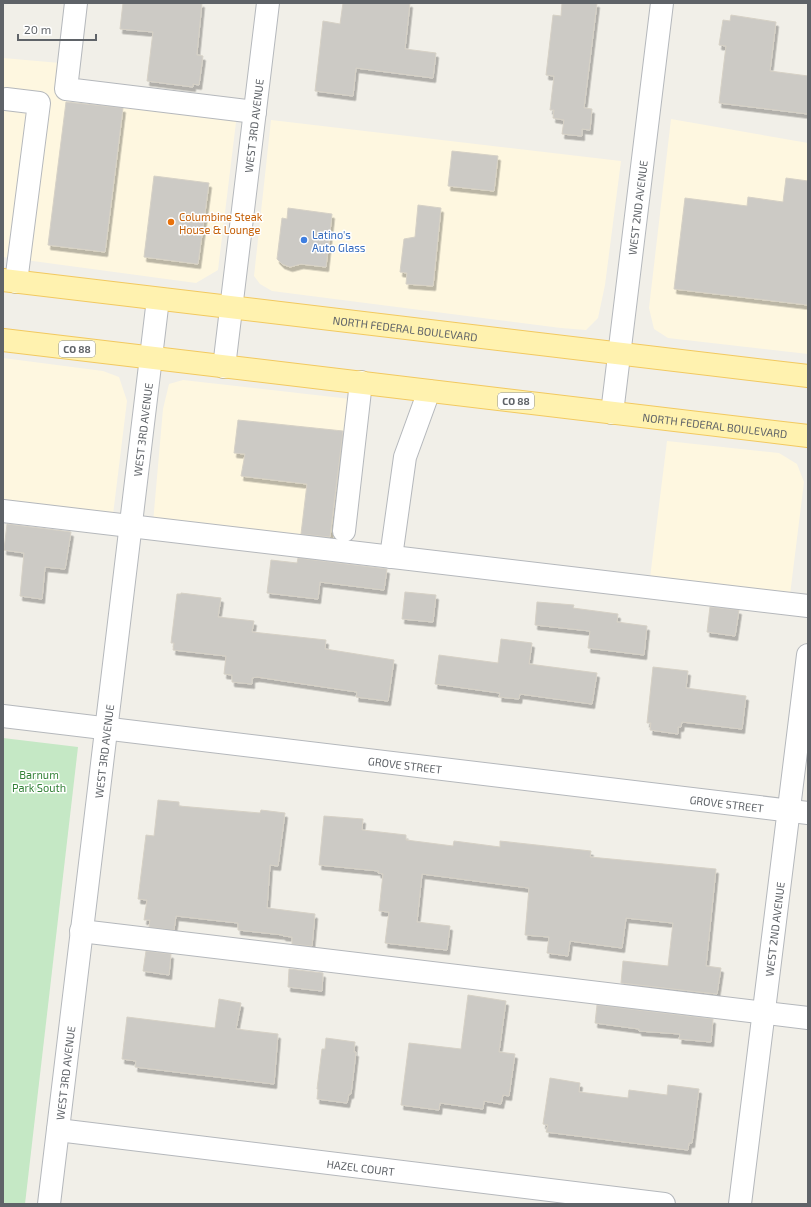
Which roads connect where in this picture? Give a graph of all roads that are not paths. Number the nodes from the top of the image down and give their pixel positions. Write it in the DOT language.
graph roads {
  1 [pos="76,3"];
  2 [pos="268,3"];
  3 [pos="662,3"];
  4 [pos="6,99"];
  5 [pos="255,112"];
  6 [pos="9,281"];
  7 [pos="158,299"];
  8 [pos="232,308"];
  9 [pos="3,340"];
  10 [pos="619,354"];
  11 [pos="151,358"];
  12 [pos="224,367"];
  13 [pos="808,376"];
  14 [pos="361,382"];
  15 [pos="429,390"];
  16 [pos="612,413"];
  17 [pos="808,436"];
  18 [pos="3,511"];
  19 [pos="131,527"];
  20 [pos="344,531"];
  21 [pos="391,557"];
  22 [pos="808,606"];
  23 [pos="808,655"];
  24 [pos="3,716"];
  25 [pos="106,729"];
  26 [pos="798,812"];
  27 [pos="81,931"];
  28 [pos="764,1012"];
  29 [pos="808,1018"];
  30 [pos="58,1130"];
  31 [pos="49,1204"];
  32 [pos="664,1204"];
  33 [pos="740,1204"];
  1 -- 5 [label="street"];
  2 -- 5 [label="street, WEST 3RD AVENUE"];
  3 -- 10 [label="street, WEST 2ND AVENUE"];
  4 -- 6 [label="street"];
  5 -- 8 [label="street, WEST 3RD AVENUE"];
  6 -- 7 [label="main road, NORTH FEDERAL BOULEVARD"];
  7 -- 8 [label="main road, NORTH FEDERAL BOULEVARD"];
  7 -- 11 [label="street, WEST 3RD AVENUE"];
  8 -- 10 [label="main road, NORTH FEDERAL BOULEVARD"];
  8 -- 12 [label="street, WEST 3RD AVENUE"];
  9 -- 11 [label="main road, NORTH FEDERAL BOULEVARD / CO 88"];
  10 -- 13 [label="main road, NORTH FEDERAL BOULEVARD"];
  10 -- 16 [label="street, WEST 2ND AVENUE"];
  11 -- 12 [label="main road, NORTH FEDERAL BOULEVARD / CO 88"];
  11 -- 19 [label="street, WEST 3RD AVENUE"];
  12 -- 14 [label="main road, NORTH FEDERAL BOULEVARD / CO 88"];
  14 -- 15 [label="main road, NORTH FEDERAL BOULEVARD / CO 88"];
  14 -- 20 [label="street"];
  15 -- 16 [label="main road, NORTH FEDERAL BOULEVARD / CO 88"];
  15 -- 21 [label="street"];
  16 -- 17 [label="main road, NORTH FEDERAL BOULEVARD / CO 88"];
  18 -- 19 [label="street"];
  19 -- 21 [label="street"];
  19 -- 25 [label="street, WEST 3RD AVENUE"];
  21 -- 22 [label="street"];
  23 -- 26 [label="street, WEST 2ND AVENUE"];
  24 -- 25 [label="street, GROVE STREET"];
  25 -- 26 [label="street, GROVE STREET"];
  25 -- 27 [label="street, WEST 3RD AVENUE"];
  26 -- 28 [label="street, WEST 2ND AVENUE"];
  27 -- 28 [label="street"];
  27 -- 30 [label="street, WEST 3RD AVENUE"];
  28 -- 29 [label="street"];
  28 -- 33 [label="street, WEST 2ND AVENUE"];
  30 -- 31 [label="street, WEST 3RD AVENUE"];
  30 -- 32 [label="street, HAZEL COURT"];
}
